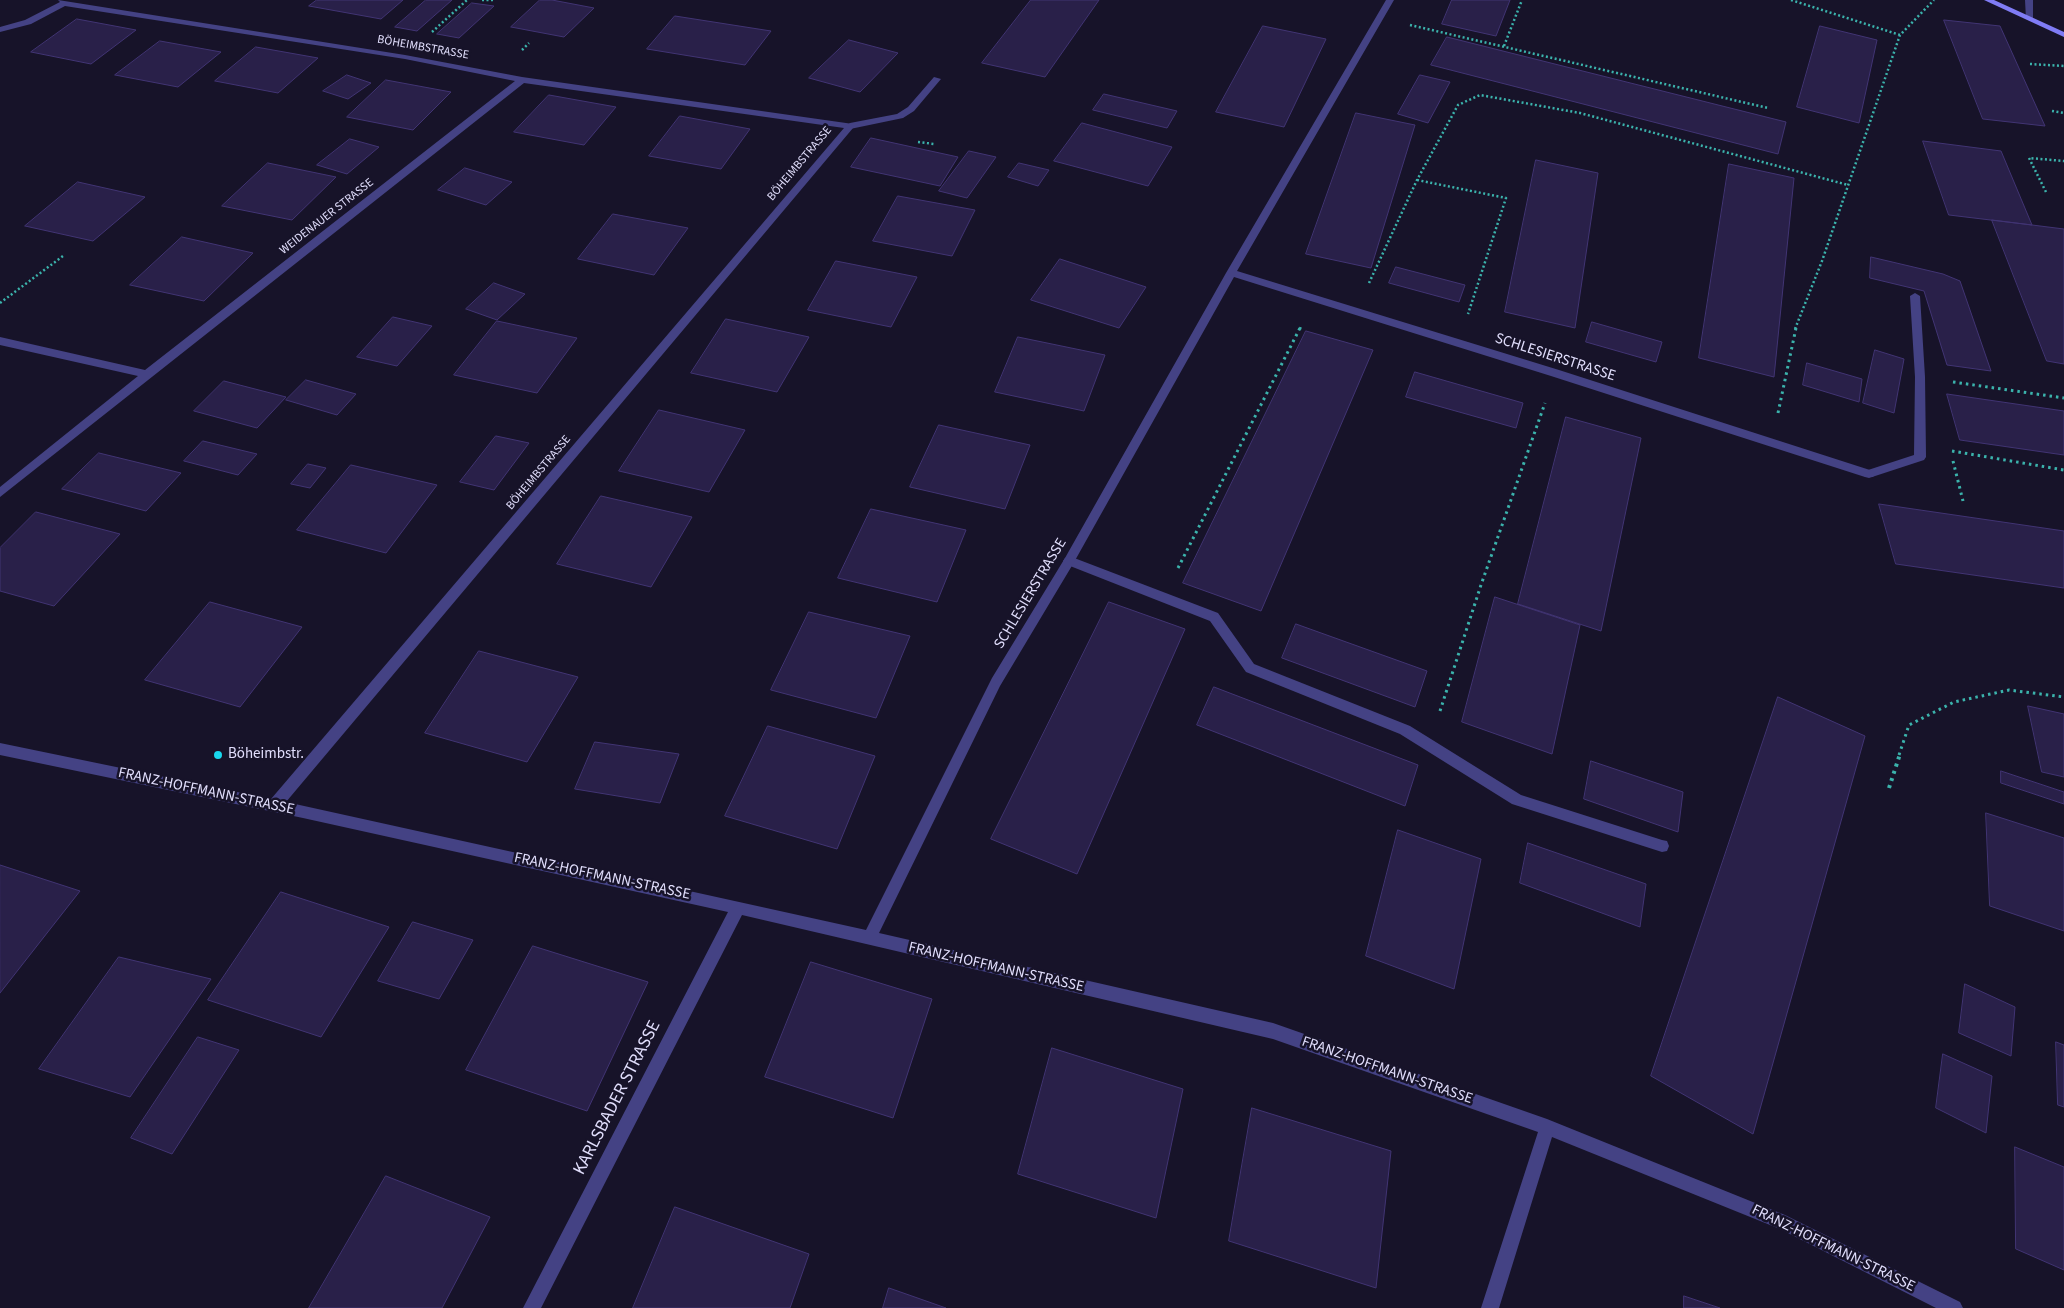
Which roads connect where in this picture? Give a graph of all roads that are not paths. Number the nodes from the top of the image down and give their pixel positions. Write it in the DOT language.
graph roads {
  1 [pos="1390,0"];
  2 [pos="1988,0"];
  3 [pos="2029,0"];
  4 [pos="63,1"];
  5 [pos="2030,19"];
  6 [pos="0,30"];
  7 [pos="2064,35"];
  8 [pos="937,79"];
  9 [pos="522,80"];
  10 [pos="850,126"];
  11 [pos="1231,273"];
  12 [pos="1915,296"];
  13 [pos="0,341"];
  14 [pos="147,374"];
  15 [pos="0,493"];
  16 [pos="1069,561"];
  17 [pos="0,749"];
  18 [pos="274,806"];
  19 [pos="1662,846"];
  20 [pos="738,907"];
  21 [pos="870,938"];
  22 [pos="1547,1127"];
  23 [pos="532,1308"];
  24 [pos="1490,1308"];
  25 [pos="1954,1308"];
  1 -- 11 [label="street, SCHLESIERSTRASSE"];
  2 -- 5 [label="street"];
  3 -- 5 [label="street"];
  4 -- 6 [label="street"];
  4 -- 9 [label="street, BÖHEIMBSTRASSE"];
  5 -- 7 [label="street"];
  8 -- 10 [label="street"];
  9 -- 10 [label="street, BÖHEIMBSTRASSE"];
  9 -- 14 [label="street, WEIDENAUER STRASSE"];
  10 -- 18 [label="street, BÖHEIMBSTRASSE"];
  11 -- 12 [label="street, SCHLESIERSTRASSE"];
  11 -- 16 [label="street, SCHLESIERSTRASSE"];
  13 -- 14 [label="street"];
  14 -- 15 [label="street, WEIDENAUER STRASSE"];
  16 -- 19 [label="street"];
  16 -- 21 [label="street, SCHLESIERSTRASSE"];
  17 -- 18 [label="street, FRANZ-HOFFMANN-STRASSE"];
  18 -- 20 [label="street, FRANZ-HOFFMANN-STRASSE"];
  20 -- 21 [label="street, FRANZ-HOFFMANN-STRASSE"];
  20 -- 23 [label="street, KARLSBADER STRASSE"];
  21 -- 22 [label="street, FRANZ-HOFFMANN-STRASSE"];
  22 -- 24 [label="street"];
  22 -- 25 [label="street, FRANZ-HOFFMANN-STRASSE"];
}
